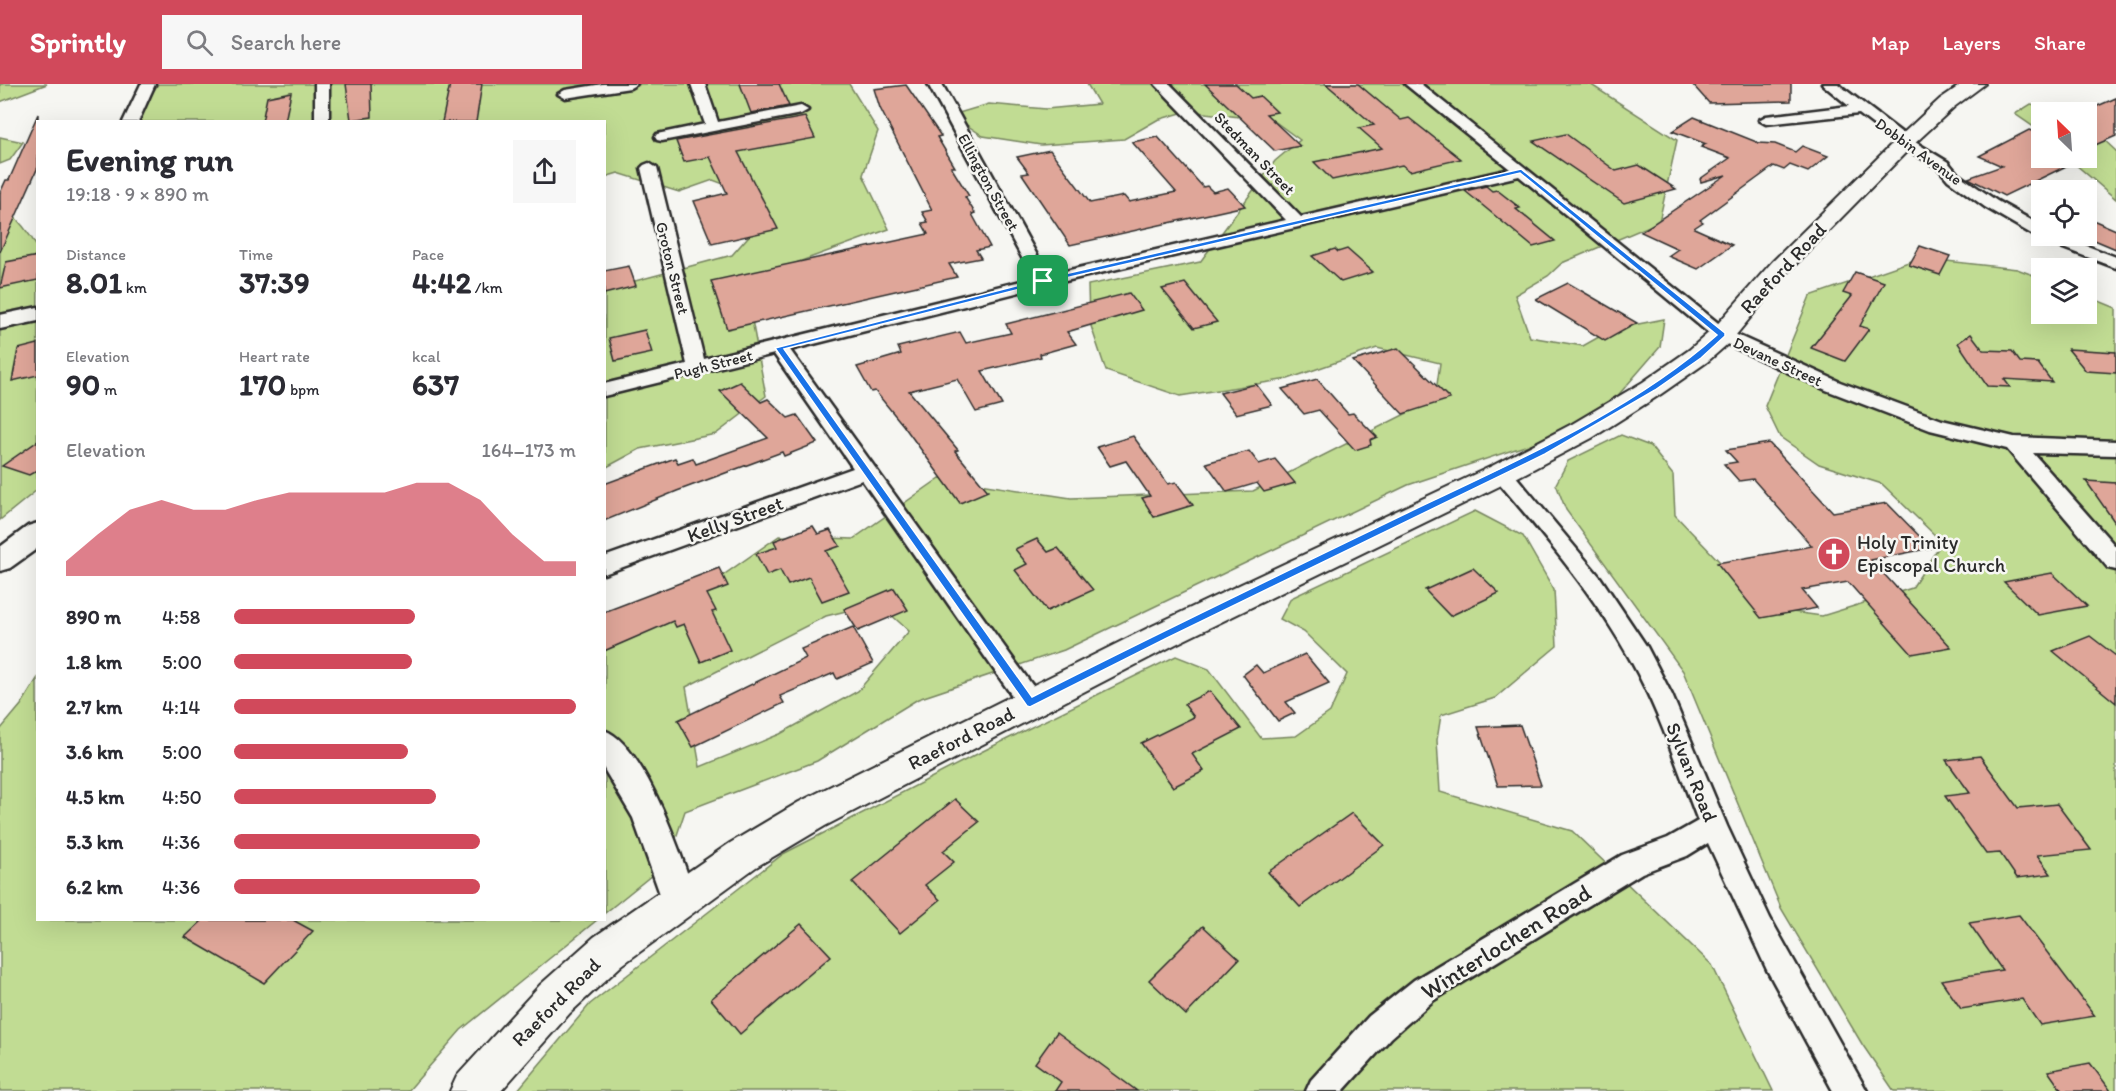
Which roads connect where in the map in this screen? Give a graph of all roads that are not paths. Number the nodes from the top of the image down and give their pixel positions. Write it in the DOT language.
graph roads {
  1 [pos="148,84"];
  2 [pos="322,84"];
  3 [pos="630,84"];
  4 [pos="698,84"];
  5 [pos="934,84"];
  6 [pos="1162,84"];
  7 [pos="1412,84"];
  8 [pos="1829,84"];
  9 [pos="1975,84"];
  10 [pos="565,94"];
  11 [pos="1862,109"];
  12 [pos="801,110"];
  13 [pos="131,120"];
  14 [pos="322,120"];
  15 [pos="1766,120"];
  16 [pos="713,127"];
  17 [pos="662,136"];
  18 [pos="1905,142"];
  19 [pos="649,168"];
  20 [pos="1521,171"];
  21 [pos="1297,222"];
  22 [pos="2031,227"];
  23 [pos="2073,246"];
  24 [pos="2116,263"];
  25 [pos="1043,281"];
  26 [pos="36,314"];
  27 [pos="0,322"];
  28 [pos="1722,335"];
  29 [pos="779,348"];
  30 [pos="697,368"];
  31 [pos="606,390"];
  32 [pos="2014,444"];
  33 [pos="2116,448"];
  34 [pos="866,471"];
  35 [pos="1502,473"];
  36 [pos="36,534"];
  37 [pos="0,561"];
  38 [pos="2116,561"];
  39 [pos="606,565"];
  40 [pos="1030,703"];
  41 [pos="606,746"];
  42 [pos="1714,825"];
  43 [pos="678,898"];
  44 [pos="472,1091"];
  45 [pos="1322,1091"];
  46 [pos="1851,1091"];
  1 -- 13 [label="street"];
  2 -- 14 [label="street"];
  3 -- 10 [label="street"];
  4 -- 16 [label="street"];
  5 -- 25 [label="street, Ellington Street"];
  6 -- 21 [label="street, Stedman Street"];
  7 -- 20 [label="street, Devane Street"];
  8 -- 11 [label="street, Dobbin Avenue"];
  9 -- 18 [label="main road, Raeford Road"];
  11 -- 15 [label="street"];
  11 -- 18 [label="street, Dobbin Avenue"];
  12 -- 16 [label="street"];
  16 -- 17 [label="street"];
  18 -- 22 [label="street, Dobbin Avenue"];
  18 -- 28 [label="main road, Raeford Road"];
  19 -- 30 [label="street, Groton Street"];
  20 -- 21 [label="street, Pugh Street"];
  20 -- 28 [label="street, Devane Street"];
  21 -- 25 [label="street, Pugh Street"];
  23 -- 24 [label="street"];
  25 -- 29 [label="street, Pugh Street"];
  26 -- 27 [label="street"];
  28 -- 32 [label="street, Devane Street"];
  28 -- 35 [label="main road, Raeford Road"];
  29 -- 30 [label="street, Pugh Street"];
  29 -- 34 [label="street"];
  30 -- 31 [label="street, Pugh Street"];
  32 -- 33 [label="street, Devane Street"];
  32 -- 38 [label="street"];
  34 -- 39 [label="street, Kelly Street"];
  34 -- 40 [label="street"];
  35 -- 40 [label="main road, Raeford Road"];
  35 -- 42 [label="street, Sylvan Road"];
  36 -- 37 [label="street"];
  40 -- 43 [label="main road, Raeford Road"];
  41 -- 43 [label="street"];
  42 -- 45 [label="street, Winterlochen Road"];
  42 -- 46 [label="street, Sylvan Road"];
  43 -- 44 [label="main road, Raeford Road"];
}
